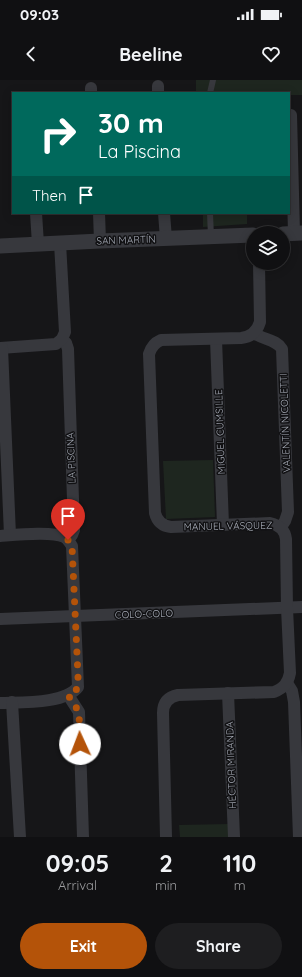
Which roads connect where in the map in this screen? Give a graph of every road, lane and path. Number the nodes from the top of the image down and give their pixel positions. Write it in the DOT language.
graph roads {
  1 [pos="212,80"];
  2 [pos="210,92"];
  3 [pos="291,115"];
  4 [pos="36,214"];
  5 [pos="98,214"];
  6 [pos="164,214"];
  7 [pos="210,214"];
  8 [pos="293,234"];
  9 [pos="246,235"];
  10 [pos="211,237"];
  11 [pos="166,239"];
  12 [pos="100,241"];
  13 [pos="60,243"];
  14 [pos="38,244"];
  15 [pos="0,246"];
  16 [pos="259,270"];
  17 [pos="254,333"];
  18 [pos="62,339"];
  19 [pos="216,339"];
  20 [pos="1,348"];
  21 [pos="223,525"];
  22 [pos="281,528"];
  23 [pos="5,535"];
  24 [pos="68,540"];
  25 [pos="302,607"];
  26 [pos="287,608"];
  27 [pos="75,616"];
  28 [pos="0,619"];
  29 [pos="287,683"];
  30 [pos="228,693"];
  31 [pos="68,695"];
  32 [pos="298,698"];
  33 [pos="6,703"];
  34 [pos="20,837"];
  35 [pos="83,837"];
  36 [pos="166,837"];
  37 [pos="234,837"];
  38 [pos="299,837"];
  1 -- 2 [label="lane"];
  3 -- 8 [label="street"];
  4 -- 14 [label="street"];
  5 -- 12 [label="street"];
  6 -- 11 [label="street"];
  7 -- 10 [label="lane"];
  9 -- 10 [label="street, SAN MARTÍN"];
  10 -- 11 [label="street, SAN MARTÍN"];
  11 -- 12 [label="street, SAN MARTÍN"];
  12 -- 13 [label="street, SAN MARTÍN"];
  13 -- 14 [label="street, SAN MARTÍN"];
  13 -- 18 [label="street, LA PISCINA"];
  14 -- 15 [label="street, SAN MARTÍN"];
  16 -- 17 [label="street"];
  17 -- 19 [label="street, MANUEL VÁSQUEZ"];
  17 -- 22 [label="street, VALENTÍN NICOLETTI"];
  18 -- 20 [label="street"];
  18 -- 24 [label="street, LA PISCINA"];
  19 -- 21 [label="street, MIGUEL CUMSILLE"];
  19 -- 21 [label="street, MANUEL VÁSQUEZ"];
  20 -- 23 [label="street"];
  21 -- 22 [label="street, MANUEL VÁSQUEZ"];
  22 -- 26 [label="street, MANUEL VÁSQUEZ"];
  23 -- 24 [label="street"];
  24 -- 27 [label="street"];
  25 -- 26 [label="street, COLO-COLO"];
  26 -- 27 [label="street, COLO-COLO"];
  26 -- 29 [label="street, MANUEL VÁSQUEZ"];
  27 -- 28 [label="street, COLO-COLO"];
  27 -- 31 [label="street"];
  29 -- 30 [label="street"];
  29 -- 32 [label="street"];
  30 -- 36 [label="street"];
  30 -- 37 [label="street, HÉCTOR MIRANDA"];
  31 -- 33 [label="street"];
  31 -- 35 [label="street"];
  32 -- 38 [label="street"];
  33 -- 34 [label="street"];
}
